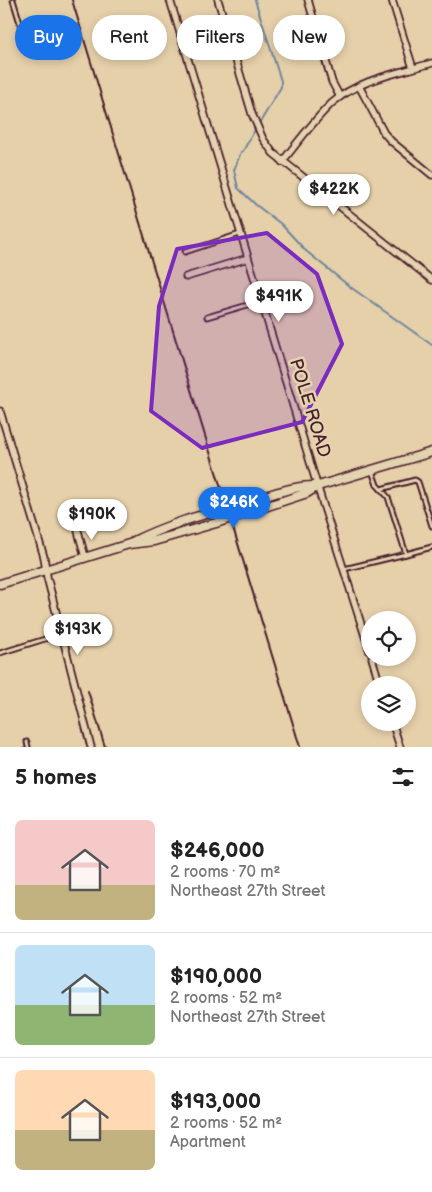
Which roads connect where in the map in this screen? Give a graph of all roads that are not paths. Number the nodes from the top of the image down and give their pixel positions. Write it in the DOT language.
graph roads {
  1 [pos="13,0"];
  2 [pos="170,0"];
  3 [pos="218,0"];
  4 [pos="308,0"];
  5 [pos="392,0"];
  6 [pos="18,15"];
  7 [pos="432,62"];
  8 [pos="412,68"];
  9 [pos="359,86"];
  10 [pos="340,97"];
  11 [pos="282,162"];
  12 [pos="432,175"];
  13 [pos="241,234"];
  14 [pos="185,252"];
  15 [pos="248,258"];
  16 [pos="186,277"];
  17 [pos="432,280"];
  18 [pos="261,300"];
  19 [pos="207,317"];
  20 [pos="0,411"];
  21 [pos="432,452"];
  22 [pos="372,470"];
  23 [pos="318,486"];
  24 [pos="381,489"];
  25 [pos="432,526"];
  26 [pos="78,531"];
  27 [pos="130,544"];
  28 [pos="432,547"];
  29 [pos="406,554"];
  30 [pos="85,557"];
  31 [pos="46,569"];
  32 [pos="344,569"];
  33 [pos="0,584"];
  34 [pos="361,616"];
  35 [pos="62,634"];
  36 [pos="0,653"];
  37 [pos="395,731"];
  38 [pos="27,742"];
  39 [pos="28,747"];
  40 [pos="91,747"];
  41 [pos="400,747"];
  1 -- 6 [label="lane"];
  2 -- 13 [label="street, POLE ROAD"];
  3 -- 11 [label="street"];
  4 -- 10 [label="street"];
  5 -- 8 [label="street"];
  7 -- 8 [label="street"];
  8 -- 9 [label="street"];
  9 -- 10 [label="street"];
  9 -- 12 [label="street"];
  10 -- 11 [label="street"];
  11 -- 17 [label="street"];
  13 -- 14 [label="lane"];
  13 -- 15 [label="street, POLE ROAD"];
  15 -- 16 [label="street"];
  15 -- 18 [label="street, POLE ROAD"];
  18 -- 19 [label="lane"];
  18 -- 23 [label="street, POLE ROAD"];
  20 -- 31 [label="street"];
  21 -- 22 [label="main road"];
  22 -- 23 [label="main road"];
  22 -- 24 [label="lane"];
  23 -- 27 [label="main road"];
  23 -- 27 [label="main road"];
  23 -- 32 [label="street, POLE ROAD"];
  24 -- 25 [label="lane"];
  24 -- 29 [label="lane"];
  26 -- 30 [label="street"];
  27 -- 30 [label="main road"];
  28 -- 29 [label="lane"];
  29 -- 32 [label="lane"];
  30 -- 31 [label="main road"];
  31 -- 33 [label="main road"];
  31 -- 35 [label="street"];
  32 -- 34 [label="street, POLE ROAD"];
  35 -- 36 [label="lane"];
  35 -- 40 [label="street"];
  37 -- 41 [label="street"];
  38 -- 39 [label="lane"];
}
